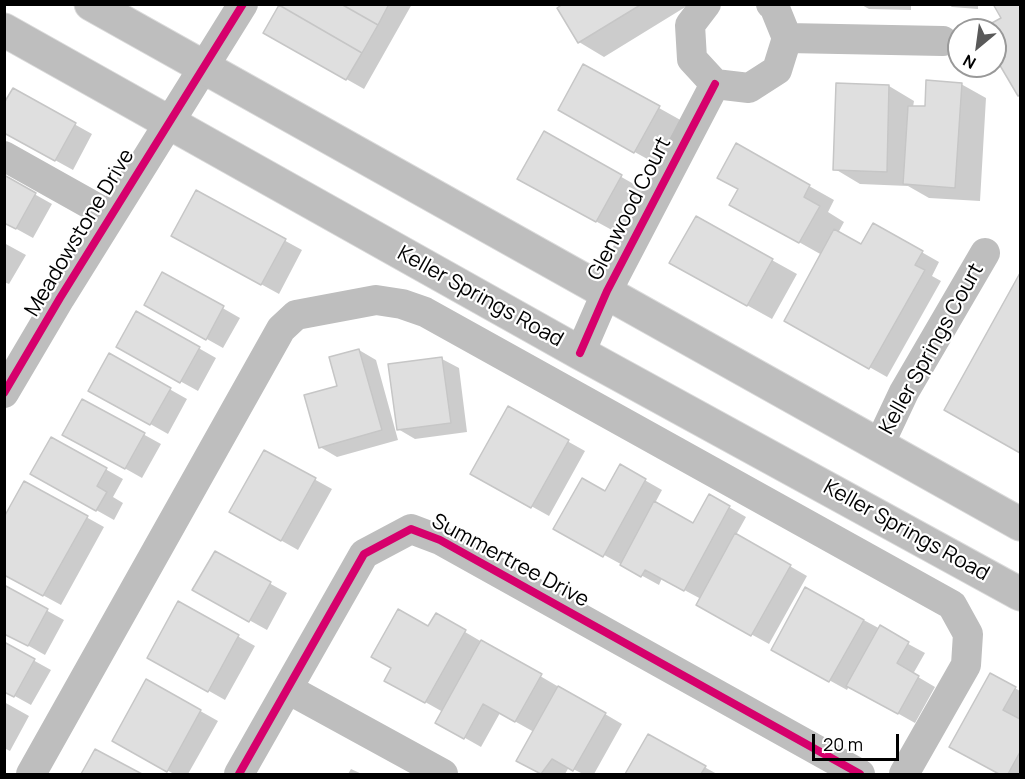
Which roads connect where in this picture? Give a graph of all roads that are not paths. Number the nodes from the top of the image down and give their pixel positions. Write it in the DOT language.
graph roads {
  1 [pos="91,4"];
  2 [pos="243,4"];
  3 [pos="706,4"];
  4 [pos="771,4"];
  5 [pos="4,30"];
  6 [pos="787,38"];
  7 [pos="943,41"];
  8 [pos="203,67"];
  9 [pos="715,84"];
  10 [pos="169,122"];
  11 [pos="4,156"];
  12 [pos="111,216"];
  13 [pos="985,253"];
  14 [pos="607,291"];
  15 [pos="580,352"];
  16 [pos="4,393"];
  17 [pos="879,445"];
  18 [pos="1020,524"];
  19 [pos="1020,594"];
  20 [pos="288,689"];
  21 [pos="31,774"];
  22 [pos="239,774"];
  23 [pos="443,774"];
  24 [pos="860,774"];
  25 [pos="904,774"];
  1 -- 8 [label="main road"];
  2 -- 8 [label="street, Meadowstone Drive"];
  3 -- 9 [label="street"];
  4 -- 6 [label="street"];
  5 -- 10 [label="main road, Keller Springs Road"];
  6 -- 7 [label="street"];
  6 -- 9 [label="street"];
  8 -- 10 [label="street, Meadowstone Drive"];
  8 -- 14 [label="main road"];
  9 -- 14 [label="street, Glenwood Court"];
  10 -- 12 [label="street, Meadowstone Drive"];
  10 -- 15 [label="main road, Keller Springs Road"];
  11 -- 12 [label="street"];
  12 -- 16 [label="street, Meadowstone Drive"];
  13 -- 17 [label="street, Keller Springs Court"];
  14 -- 15 [label="street, Glenwood Court"];
  14 -- 17 [label="main road"];
  15 -- 19 [label="main road, Keller Springs Road"];
  17 -- 18 [label="main road"];
  20 -- 22 [label="street, Summertree Drive"];
  20 -- 23 [label="street"];
  20 -- 24 [label="street, Summertree Drive"];
  21 -- 25 [label="street"];
}
